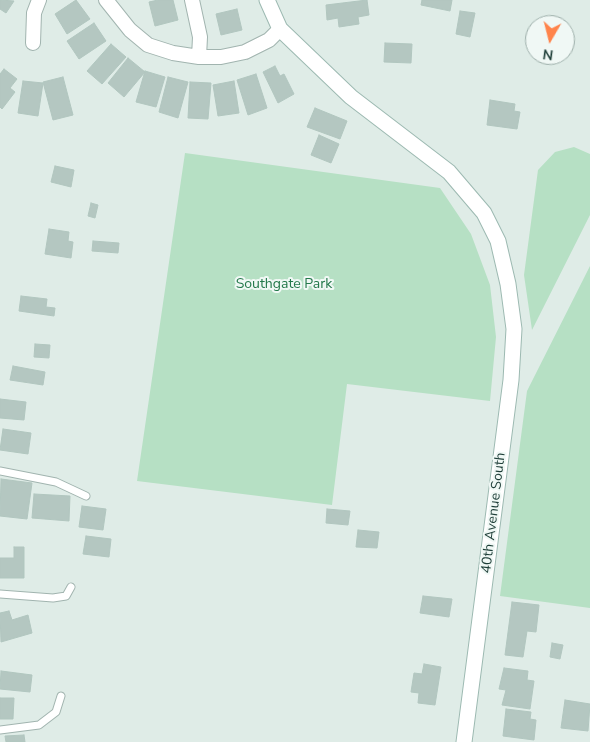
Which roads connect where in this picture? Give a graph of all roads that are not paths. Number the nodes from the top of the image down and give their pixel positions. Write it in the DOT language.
graph roads {
  1 [pos="39,0"];
  2 [pos="106,0"];
  3 [pos="192,0"];
  4 [pos="267,0"];
  5 [pos="280,29"];
  6 [pos="33,43"];
  7 [pos="199,57"];
  8 [pos="0,471"];
  9 [pos="86,496"];
  10 [pos="71,587"];
  11 [pos="0,594"];
  12 [pos="61,696"];
  13 [pos="0,730"];
  14 [pos="464,742"];
  1 -- 6 [label="street"];
  2 -- 7 [label="street"];
  3 -- 7 [label="street"];
  4 -- 5 [label="street"];
  5 -- 7 [label="street"];
  5 -- 14 [label="street, 40th Avenue South"];
  8 -- 9 [label="lane"];
  10 -- 11 [label="lane"];
  12 -- 13 [label="lane"];
}
